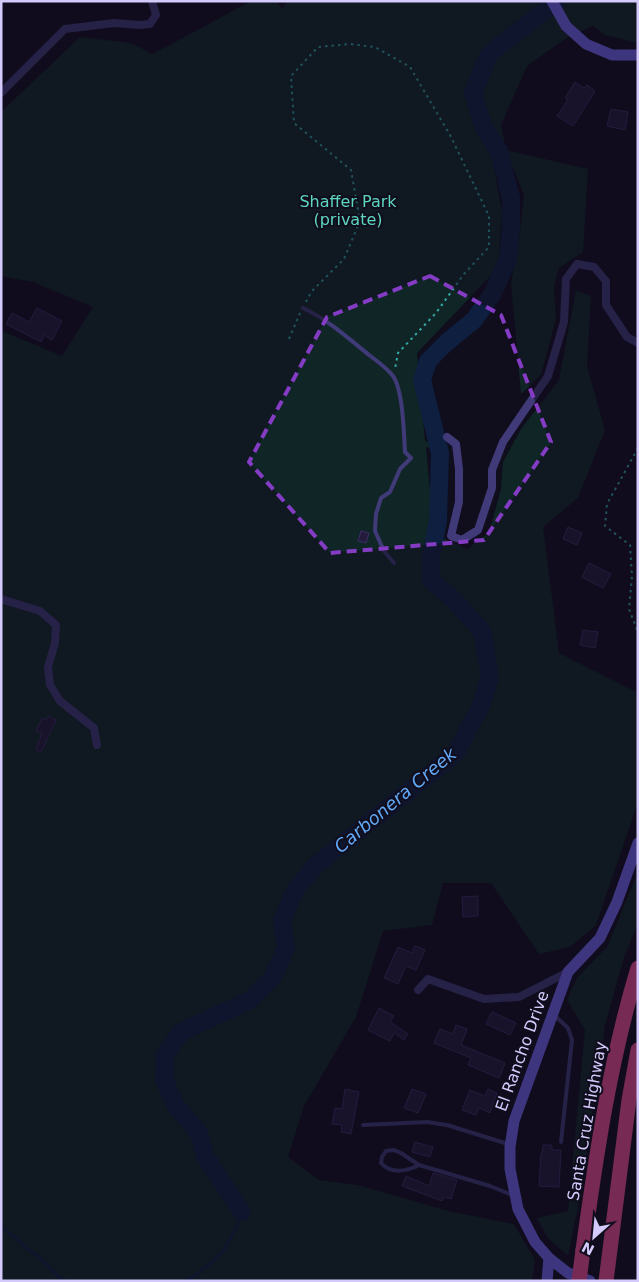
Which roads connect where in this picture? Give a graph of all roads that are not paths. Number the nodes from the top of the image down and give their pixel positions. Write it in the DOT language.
graph roads {
  1 [pos="152,1"];
  2 [pos="552,1"];
  3 [pos="638,55"];
  4 [pos="1,94"];
  5 [pos="303,308"];
  6 [pos="638,343"];
  7 [pos="447,437"];
  8 [pos="394,563"];
  9 [pos="1,599"];
  10 [pos="97,745"];
  11 [pos="638,843"];
  12 [pos="638,968"];
  13 [pos="568,972"];
  14 [pos="418,990"];
  15 [pos="553,1013"];
  16 [pos="638,1050"];
  17 [pos="362,1125"];
  18 [pos="560,1142"];
  19 [pos="510,1145"];
  20 [pos="419,1165"];
  21 [pos="514,1195"];
  22 [pos="549,1258"];
  23 [pos="547,1281"];
  24 [pos="579,1281"];
  25 [pos="590,1281"];
  26 [pos="606,1281"];
  1 -- 4 [label="street"];
  2 -- 3 [label="street"];
  5 -- 8 [label="lane"];
  6 -- 7 [label="street"];
  9 -- 10 [label="street"];
  11 -- 13 [label="street, El Rancho Drive"];
  12 -- 24 [label="highway, Santa Cruz Highway, bridge"];
  13 -- 14 [label="street"];
  13 -- 15 [label="street, El Rancho Drive"];
  15 -- 18 [label="lane"];
  15 -- 19 [label="street, El Rancho Drive"];
  16 -- 26 [label="highway"];
  17 -- 19 [label="lane"];
  19 -- 21 [label="street, El Rancho Drive"];
  20 -- 20 [label="lane"];
  20 -- 21 [label="lane"];
  21 -- 22 [label="street, El Rancho Drive"];
  22 -- 23 [label="street"];
  22 -- 25 [label="street, El Rancho Drive"];
}
